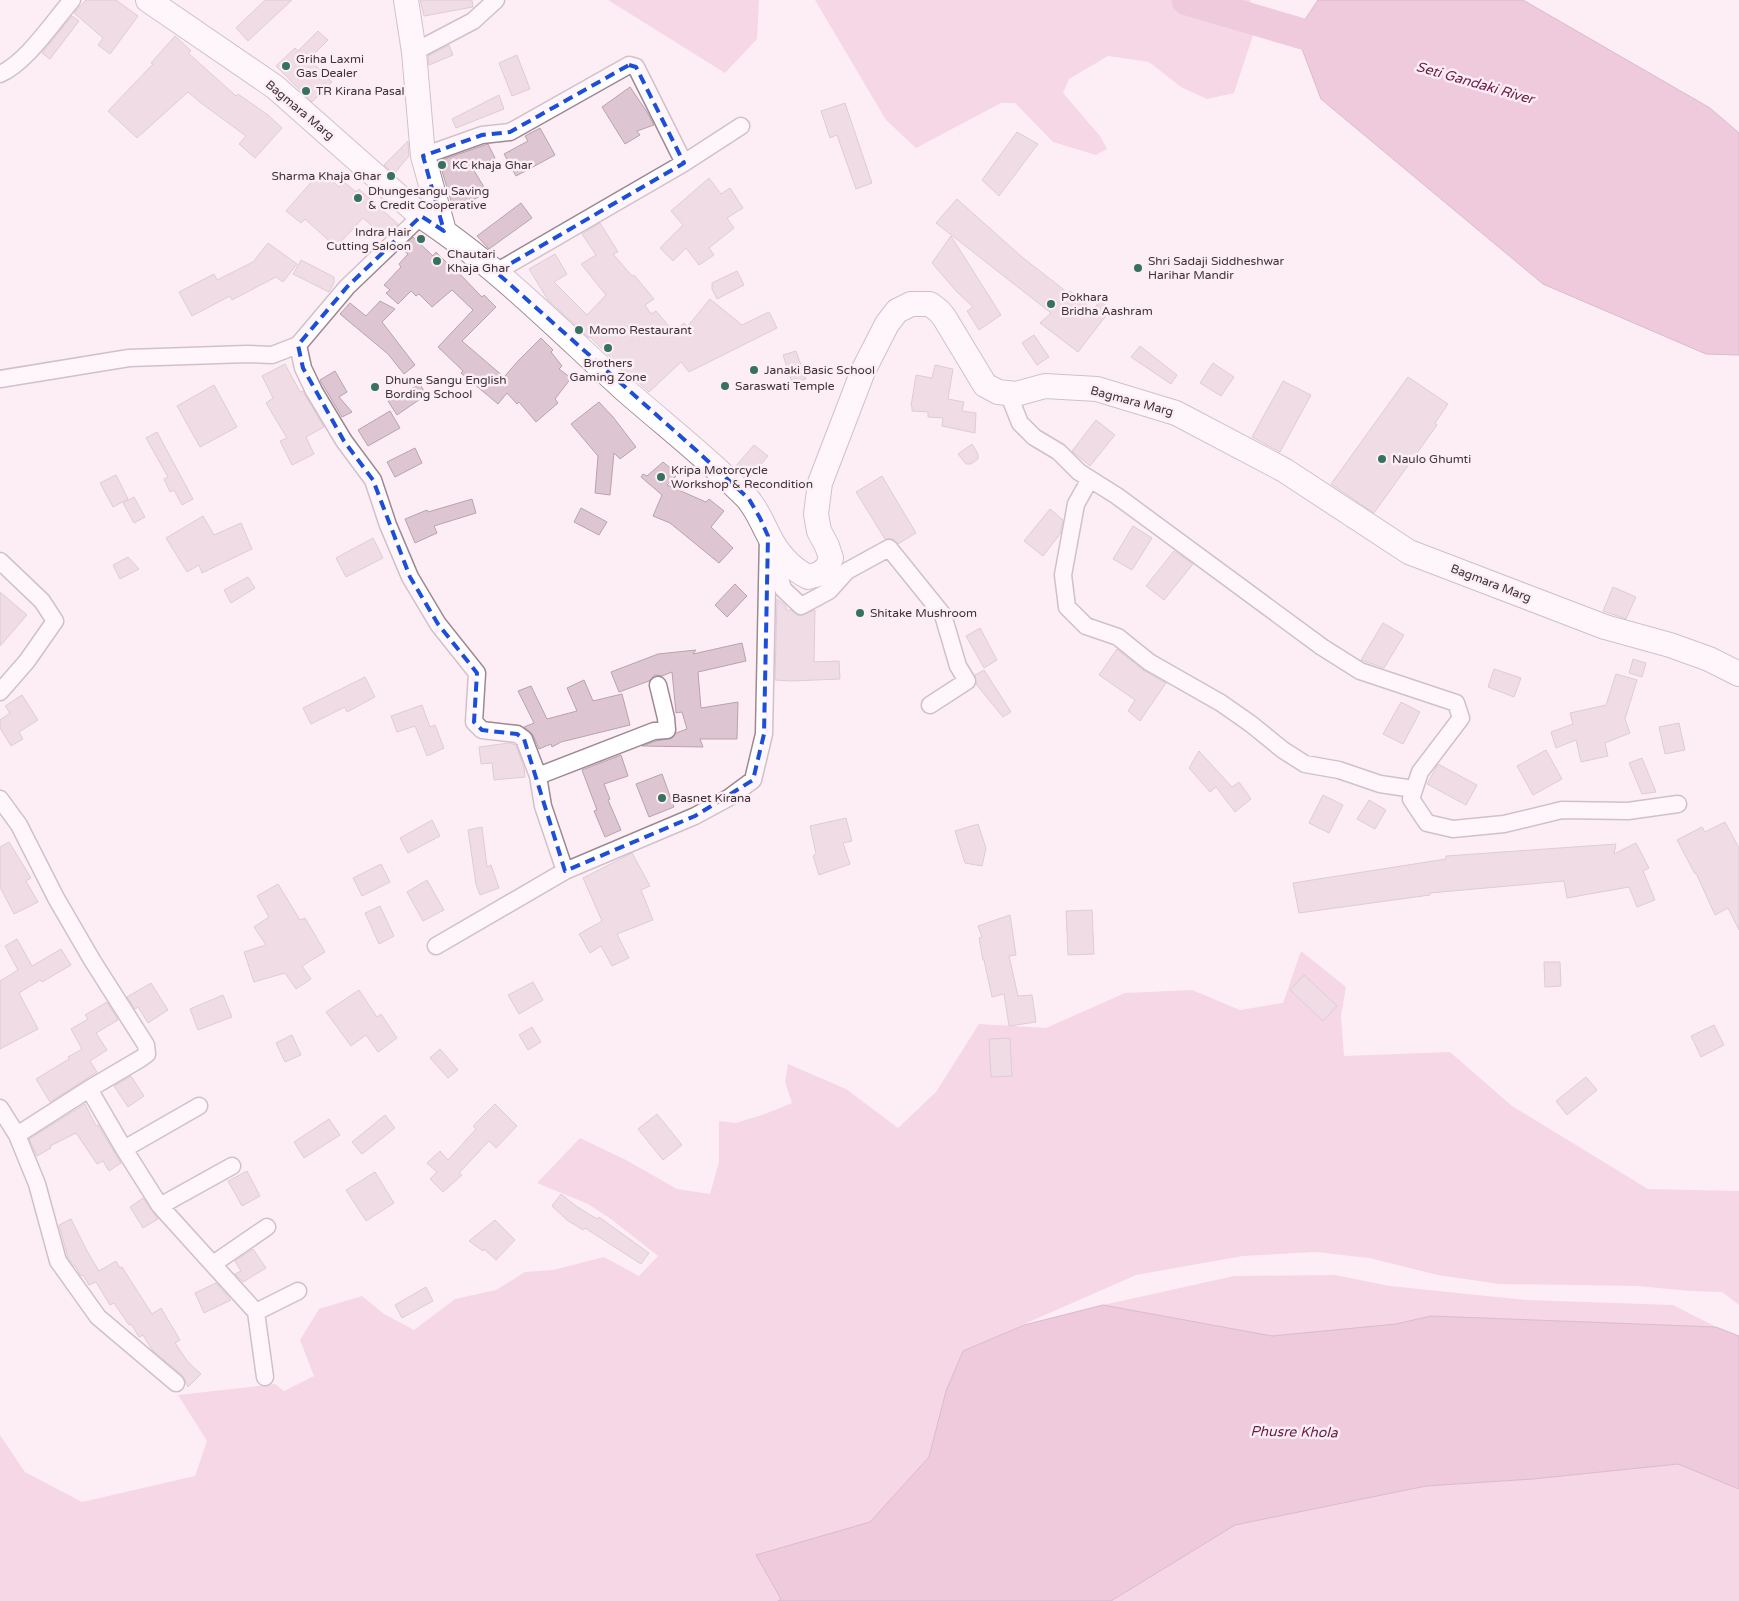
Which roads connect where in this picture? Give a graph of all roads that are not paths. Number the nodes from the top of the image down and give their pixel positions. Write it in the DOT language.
graph roads {
  1 [pos="72,0"];
  2 [pos="148,0"];
  3 [pos="406,0"];
  4 [pos="496,0"];
  5 [pos="414,52"];
  6 [pos="0,74"];
  7 [pos="741,126"];
  8 [pos="423,156"];
  9 [pos="684,163"];
  10 [pos="421,216"];
  11 [pos="444,230"];
  12 [pos="496,272"];
  13 [pos="298,345"];
  14 [pos="0,379"];
  15 [pos="1008,393"];
  16 [pos="1090,479"];
  17 [pos="768,536"];
  18 [pos="0,561"];
  19 [pos="1739,674"];
  20 [pos="658,685"];
  21 [pos="0,692"];
  22 [pos="930,705"];
  23 [pos="538,776"];
  24 [pos="1414,789"];
  25 [pos="0,799"];
  26 [pos="1678,804"];
  27 [pos="565,870"];
  28 [pos="436,946"];
  29 [pos="89,1089"];
  30 [pos="199,1106"];
  31 [pos="0,1108"];
  32 [pos="16,1135"];
  33 [pos="124,1149"];
  34 [pos="232,1166"];
  35 [pos="160,1206"];
  36 [pos="267,1227"];
  37 [pos="213,1264"];
  38 [pos="298,1291"];
  39 [pos="256,1312"];
  40 [pos="265,1377"];
  41 [pos="176,1383"];
  1 -- 6 [label="street"];
  2 -- 10 [label="main road, Bagmara Marg"];
  3 -- 5 [label="main road"];
  4 -- 5 [label="street"];
  5 -- 8 [label="main road"];
  7 -- 9 [label="street"];
  8 -- 9 [label="street"];
  8 -- 11 [label="main road"];
  9 -- 12 [label="street"];
  10 -- 11 [label="main road, Bagmara Marg"];
  10 -- 13 [label="street"];
  11 -- 12 [label="main road, Bagmara Marg"];
  12 -- 17 [label="main road, Bagmara Marg"];
  13 -- 14 [label="street"];
  13 -- 23 [label="street"];
  15 -- 16 [label="street"];
  15 -- 17 [label="main road, Bagmara Marg"];
  15 -- 19 [label="main road, Bagmara Marg"];
  16 -- 24 [label="street"];
  16 -- 24 [label="street"];
  17 -- 22 [label="street"];
  17 -- 27 [label="street"];
  18 -- 21 [label="street"];
  20 -- 23 [label="street"];
  23 -- 27 [label="street"];
  24 -- 26 [label="street"];
  25 -- 29 [label="street"];
  27 -- 28 [label="street"];
  29 -- 32 [label="street"];
  29 -- 33 [label="street"];
  30 -- 33 [label="street"];
  31 -- 32 [label="street"];
  32 -- 41 [label="street"];
  33 -- 35 [label="street"];
  34 -- 35 [label="street"];
  35 -- 37 [label="street"];
  36 -- 37 [label="street"];
  37 -- 39 [label="street"];
  38 -- 39 [label="street"];
  39 -- 40 [label="street"];
}
